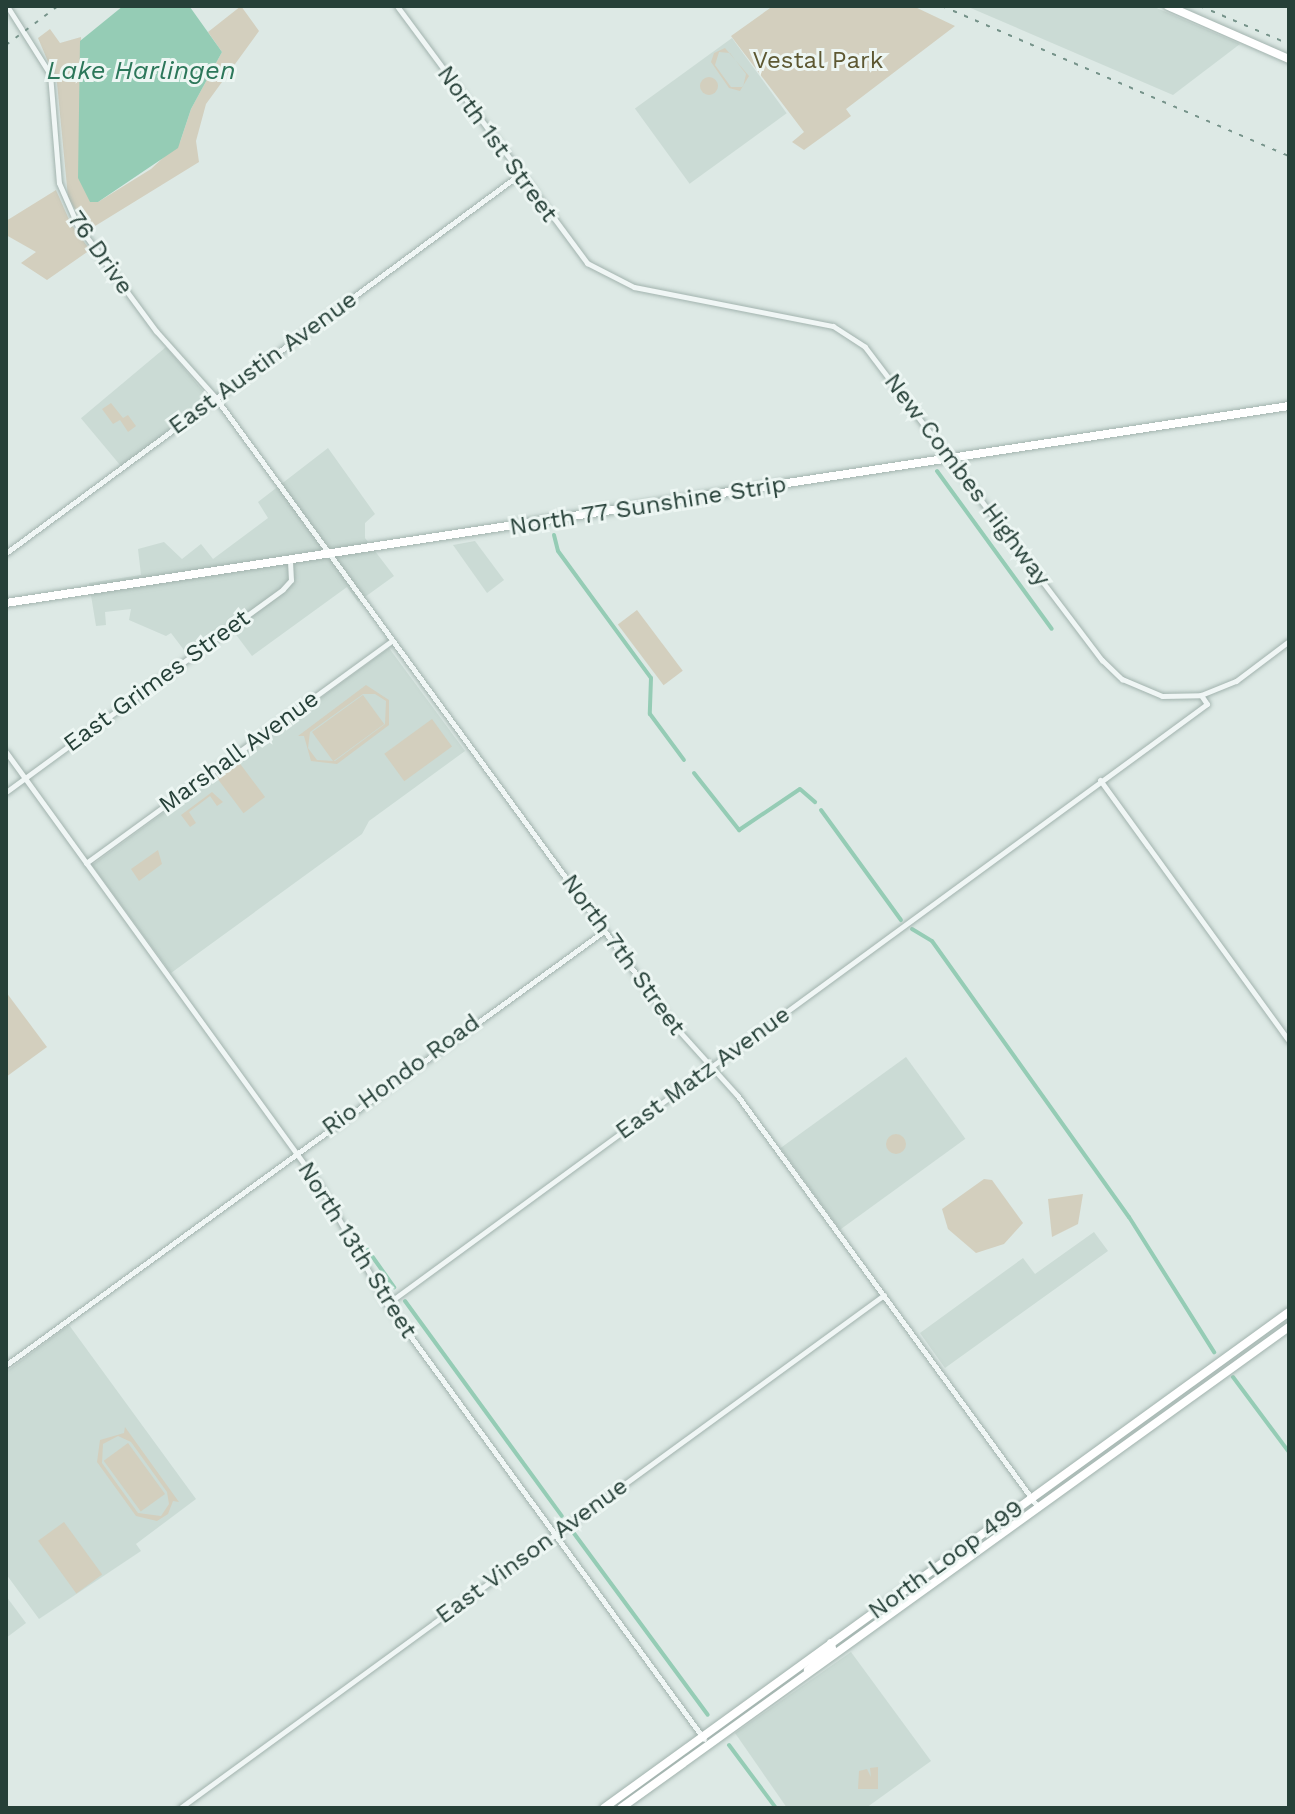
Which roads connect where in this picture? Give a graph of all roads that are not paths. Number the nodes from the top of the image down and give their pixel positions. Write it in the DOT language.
graph roads {
  1 [pos="7,6"];
  2 [pos="397,6"];
  3 [pos="1168,6"];
  4 [pos="1289,59"];
  5 [pos="520,174"];
  6 [pos="605,275"];
  7 [pos="215,397"];
  8 [pos="1289,406"];
  9 [pos="952,459"];
  10 [pos="6,553"];
  11 [pos="331,554"];
  12 [pos="290,561"];
  13 [pos="6,603"];
  14 [pos="392,641"];
  15 [pos="1289,641"];
  16 [pos="1201,695"];
  17 [pos="6,752"];
  18 [pos="25,779"];
  19 [pos="1100,780"];
  20 [pos="6,792"];
  21 [pos="86,863"];
  22 [pos="604,931"];
  23 [pos="1289,1041"];
  24 [pos="710,1068"];
  25 [pos="296,1152"];
  26 [pos="884,1295"];
  27 [pos="387,1304"];
  28 [pos="1289,1312"];
  29 [pos="1289,1327"];
  30 [pos="1261,1332"];
  31 [pos="1269,1342"];
  32 [pos="6,1365"];
  33 [pos="1032,1498"];
  34 [pos="1038,1507"];
  35 [pos="555,1534"];
  36 [pos="831,1643"];
  37 [pos="800,1680"];
  38 [pos="702,1736"];
  39 [pos="709,1746"];
  40 [pos="180,1808"];
  41 [pos="607,1808"];
  42 [pos="621,1808"];
  1 -- 7 [label="street, 76 Drive"];
  2 -- 5 [label="street, North 1st Street"];
  3 -- 4 [label="main road"];
  5 -- 6 [label="street, North 1st Street"];
  5 -- 7 [label="street, East Austin Avenue"];
  6 -- 9 [label="street, New Combes Highway"];
  7 -- 10 [label="street, East Austin Avenue"];
  7 -- 11 [label="street, North 7th Street"];
  8 -- 9 [label="main road, North 77 Sunshine Strip"];
  9 -- 11 [label="main road, North 77 Sunshine Strip"];
  9 -- 16 [label="street, New Combes Highway"];
  11 -- 12 [label="main road, North 77 Sunshine Strip"];
  11 -- 14 [label="street, North 7th Street"];
  12 -- 13 [label="main road, North 77 Sunshine Strip"];
  12 -- 18 [label="street, East Grimes Street"];
  14 -- 21 [label="street, Marshall Avenue"];
  14 -- 22 [label="street, North 7th Street"];
  15 -- 16 [label="street, New Combes Highway"];
  16 -- 19 [label="street, East Matz Avenue"];
  17 -- 18 [label="street, North 13th Street"];
  18 -- 20 [label="street, East Grimes Street"];
  18 -- 21 [label="street, North 13th Street"];
  19 -- 23 [label="street"];
  19 -- 24 [label="street, East Matz Avenue"];
  21 -- 25 [label="street, North 13th Street"];
  22 -- 24 [label="street, North 7th Street"];
  22 -- 25 [label="street, Rio Hondo Road"];
  24 -- 26 [label="street, North 7th Street"];
  24 -- 27 [label="street, East Matz Avenue"];
  25 -- 27 [label="street, North 13th Street"];
  25 -- 32 [label="street, Rio Hondo Road"];
  26 -- 33 [label="street, North 7th Street"];
  26 -- 35 [label="street, East Vinson Avenue"];
  27 -- 35 [label="street, North 13th Street"];
  28 -- 30 [label="main road, North Loop 499"];
  29 -- 31 [label="main road, North Loop 499"];
  30 -- 31 [label="main road"];
  30 -- 33 [label="main road, North Loop 499"];
  31 -- 34 [label="main road, North Loop 499"];
  33 -- 34 [label="street, North 7th Street"];
  33 -- 36 [label="main road, North Loop 499"];
  34 -- 37 [label="main road, North Loop 499"];
  35 -- 38 [label="street, North 13th Street"];
  35 -- 40 [label="street, East Vinson Avenue"];
  36 -- 37 [label="main road"];
  36 -- 38 [label="main road, North Loop 499"];
  37 -- 39 [label="main road, North Loop 499"];
  38 -- 39 [label="street, North 13th Street"];
  38 -- 41 [label="main road, North Loop 499"];
  39 -- 42 [label="main road, North Loop 499"];
}
